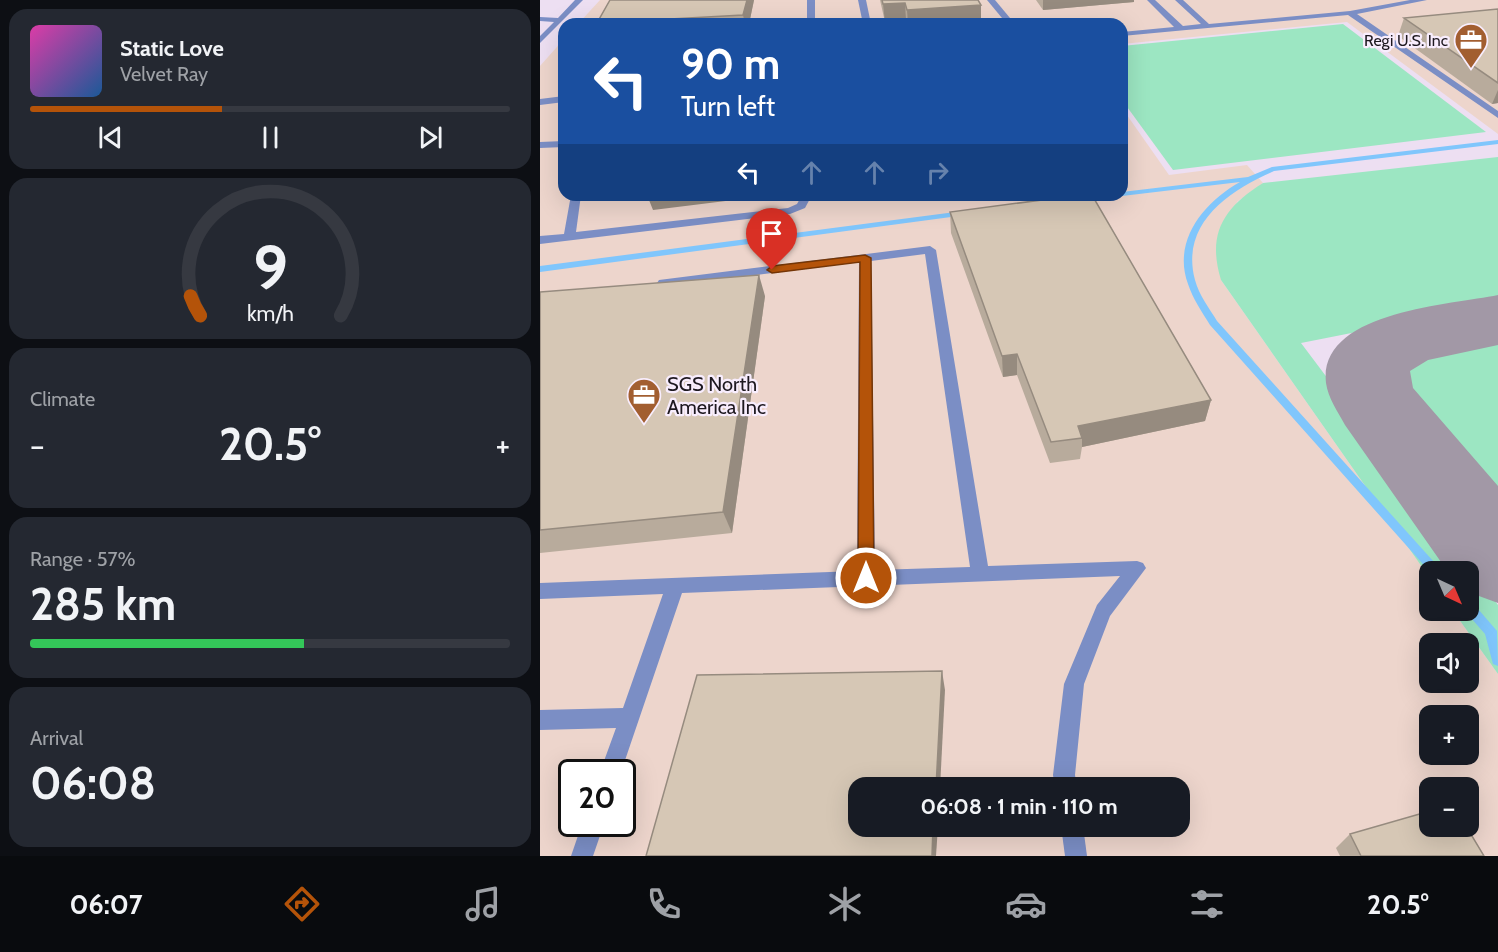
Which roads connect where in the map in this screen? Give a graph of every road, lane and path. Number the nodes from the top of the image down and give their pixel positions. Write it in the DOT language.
graph roads {
  1 [pos="579,0"];
  2 [pos="811,0"];
  3 [pos="862,0"];
  4 [pos="991,0"];
  5 [pos="1151,0"];
  6 [pos="1179,0"];
  7 [pos="1423,0"];
  8 [pos="1010,8"];
  9 [pos="1350,13"];
  10 [pos="562,18"];
  11 [pos="811,18"];
  12 [pos="866,18"];
  13 [pos="1006,18"];
  14 [pos="1016,18"];
  15 [pos="540,19"];
  16 [pos="558,20"];
  17 [pos="558,22"];
  18 [pos="1207,26"];
  19 [pos="1181,29"];
  20 [pos="1128,33"];
  21 [pos="540,41"];
  22 [pos="558,100"];
  23 [pos="540,102"];
  24 [pos="1498,115"];
  25 [pos="558,144"];
  26 [pos="540,145"];
  27 [pos="575,201"];
  28 [pos="804,201"];
  29 [pos="568,237"];
  30 [pos="540,240"];
  31 [pos="865,258"];
  32 [pos="645,286"];
  33 [pos="980,574"];
  34 [pos="866,578"];
  35 [pos="675,586"];
  36 [pos="540,591"];
  37 [pos="630,718"];
  38 [pos="540,720"];
  39 [pos="616,759"];
  40 [pos="1064,777"];
  41 [pos="589,837"];
  42 [pos="1073,837"];
  43 [pos="582,856"];
  44 [pos="1076,856"];
  1 -- 10 [label="street"];
  2 -- 11 [label="street"];
  3 -- 12 [label="street"];
  4 -- 13 [label="street"];
  5 -- 19 [label="street"];
  6 -- 18 [label="street"];
  7 -- 9 [label="street"];
  8 -- 14 [label="street"];
  9 -- 18 [label="street"];
  9 -- 24 [label="street"];
  15 -- 16 [label="street"];
  17 -- 21 [label="street"];
  18 -- 19 [label="street"];
  19 -- 20 [label="street"];
  22 -- 23 [label="street"];
  25 -- 26 [label="street"];
  27 -- 29 [label="street"];
  28 -- 29 [label="street"];
  29 -- 30 [label="street"];
  31 -- 32 [label="street"];
  31 -- 33 [label="street"];
  31 -- 34 [label="street"];
  33 -- 34 [label="street"];
  33 -- 40 [label="street"];
  34 -- 35 [label="street"];
  35 -- 36 [label="street"];
  35 -- 37 [label="street"];
  37 -- 38 [label="street"];
  37 -- 39 [label="street"];
  41 -- 43 [label="street"];
  42 -- 44 [label="street"];
}
